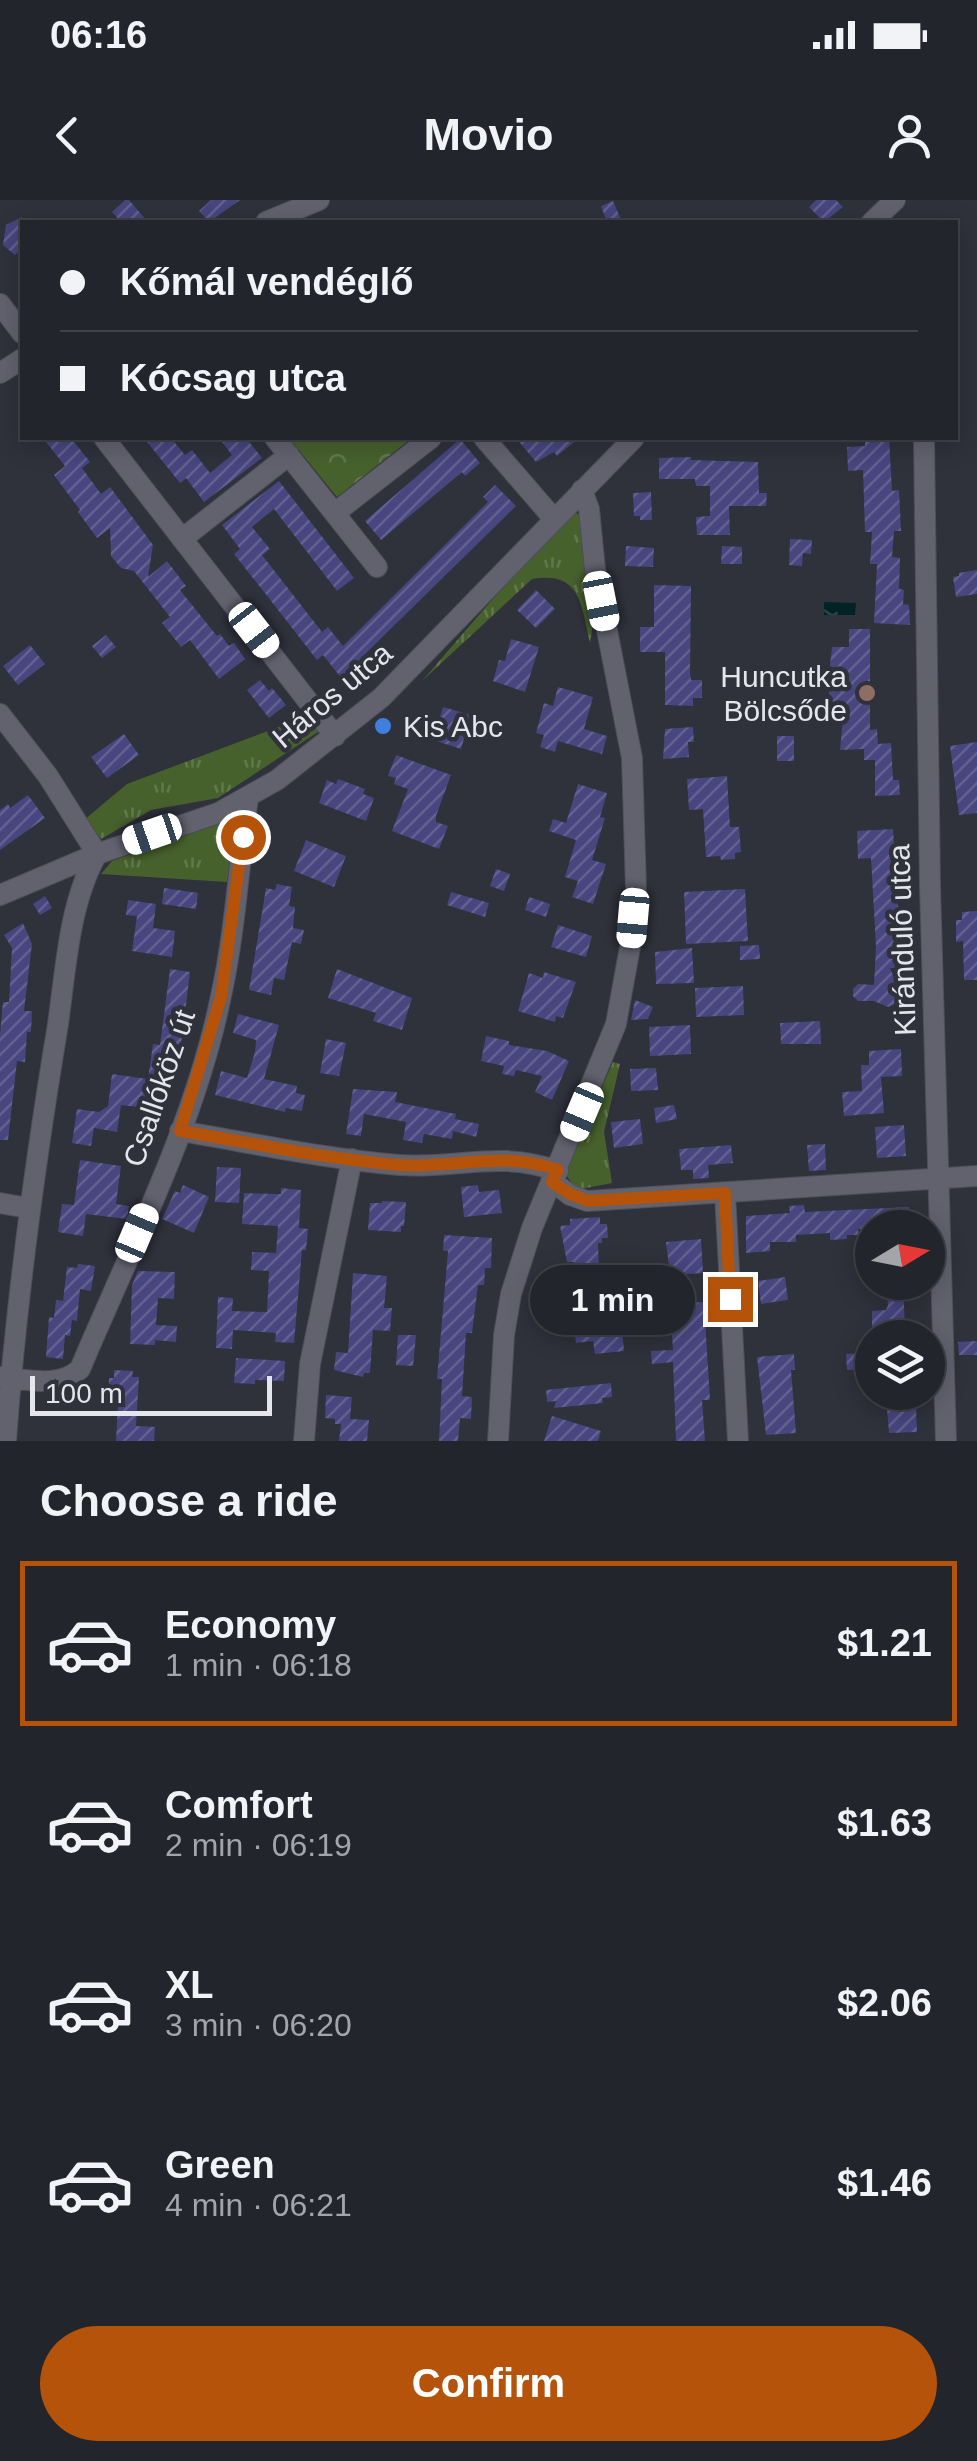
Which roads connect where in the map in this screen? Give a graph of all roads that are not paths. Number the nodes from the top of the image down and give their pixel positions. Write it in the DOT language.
graph roads {
  1 [pos="319,200"];
  2 [pos="897,200"];
  3 [pos="290,211"];
  4 [pos="874,220"];
  5 [pos="0,304"];
  6 [pos="20,330"];
  7 [pos="106,440"];
  8 [pos="277,440"];
  9 [pos="428,440"];
  10 [pos="486,440"];
  11 [pos="632,440"];
  12 [pos="924,440"];
  13 [pos="289,455"];
  14 [pos="582,490"];
  15 [pos="335,513"];
  16 [pos="554,519"];
  17 [pos="182,539"];
  18 [pos="377,566"];
  19 [pos="0,714"];
  20 [pos="336,736"];
  21 [pos="248,798"];
  22 [pos="97,854"];
  23 [pos="0,895"];
  24 [pos="180,1131"];
  25 [pos="352,1160"];
  26 [pos="555,1176"];
  27 [pos="977,1176"];
  28 [pos="939,1178"];
  29 [pos="725,1193"];
  30 [pos="0,1203"];
  31 [pos="28,1208"];
  32 [pos="5,1377"];
  33 [pos="6,1441"];
  34 [pos="304,1441"];
  35 [pos="498,1441"];
  36 [pos="738,1441"];
  37 [pos="946,1441"];
  1 -- 3 [label="street"];
  2 -- 4 [label="street"];
  5 -- 6 [label="street"];
  7 -- 17 [label="street"];
  8 -- 13 [label="street"];
  9 -- 15 [label="street"];
  10 -- 16 [label="street"];
  11 -- 14 [label="street, Háros utca"];
  12 -- 28 [label="street, Kiránduló utca"];
  13 -- 15 [label="street"];
  13 -- 17 [label="street"];
  14 -- 16 [label="street, Háros utca"];
  14 -- 26 [label="street"];
  15 -- 18 [label="street"];
  16 -- 20 [label="street, Háros utca"];
  17 -- 20 [label="street"];
  19 -- 22 [label="street"];
  20 -- 21 [label="street, Háros utca"];
  21 -- 22 [label="street, Háros utca"];
  21 -- 24 [label="street, Csallóköz út"];
  22 -- 23 [label="street, Háros utca"];
  22 -- 31 [label="street"];
  24 -- 25 [label="street"];
  24 -- 32 [label="street, Csallóköz út"];
  25 -- 26 [label="street"];
  25 -- 34 [label="street"];
  26 -- 29 [label="street"];
  26 -- 35 [label="street"];
  27 -- 28 [label="street"];
  28 -- 29 [label="street"];
  28 -- 37 [label="street, Kiránduló utca"];
  29 -- 36 [label="street"];
  30 -- 31 [label="street"];
  31 -- 32 [label="street"];
  32 -- 33 [label="street"];
}
